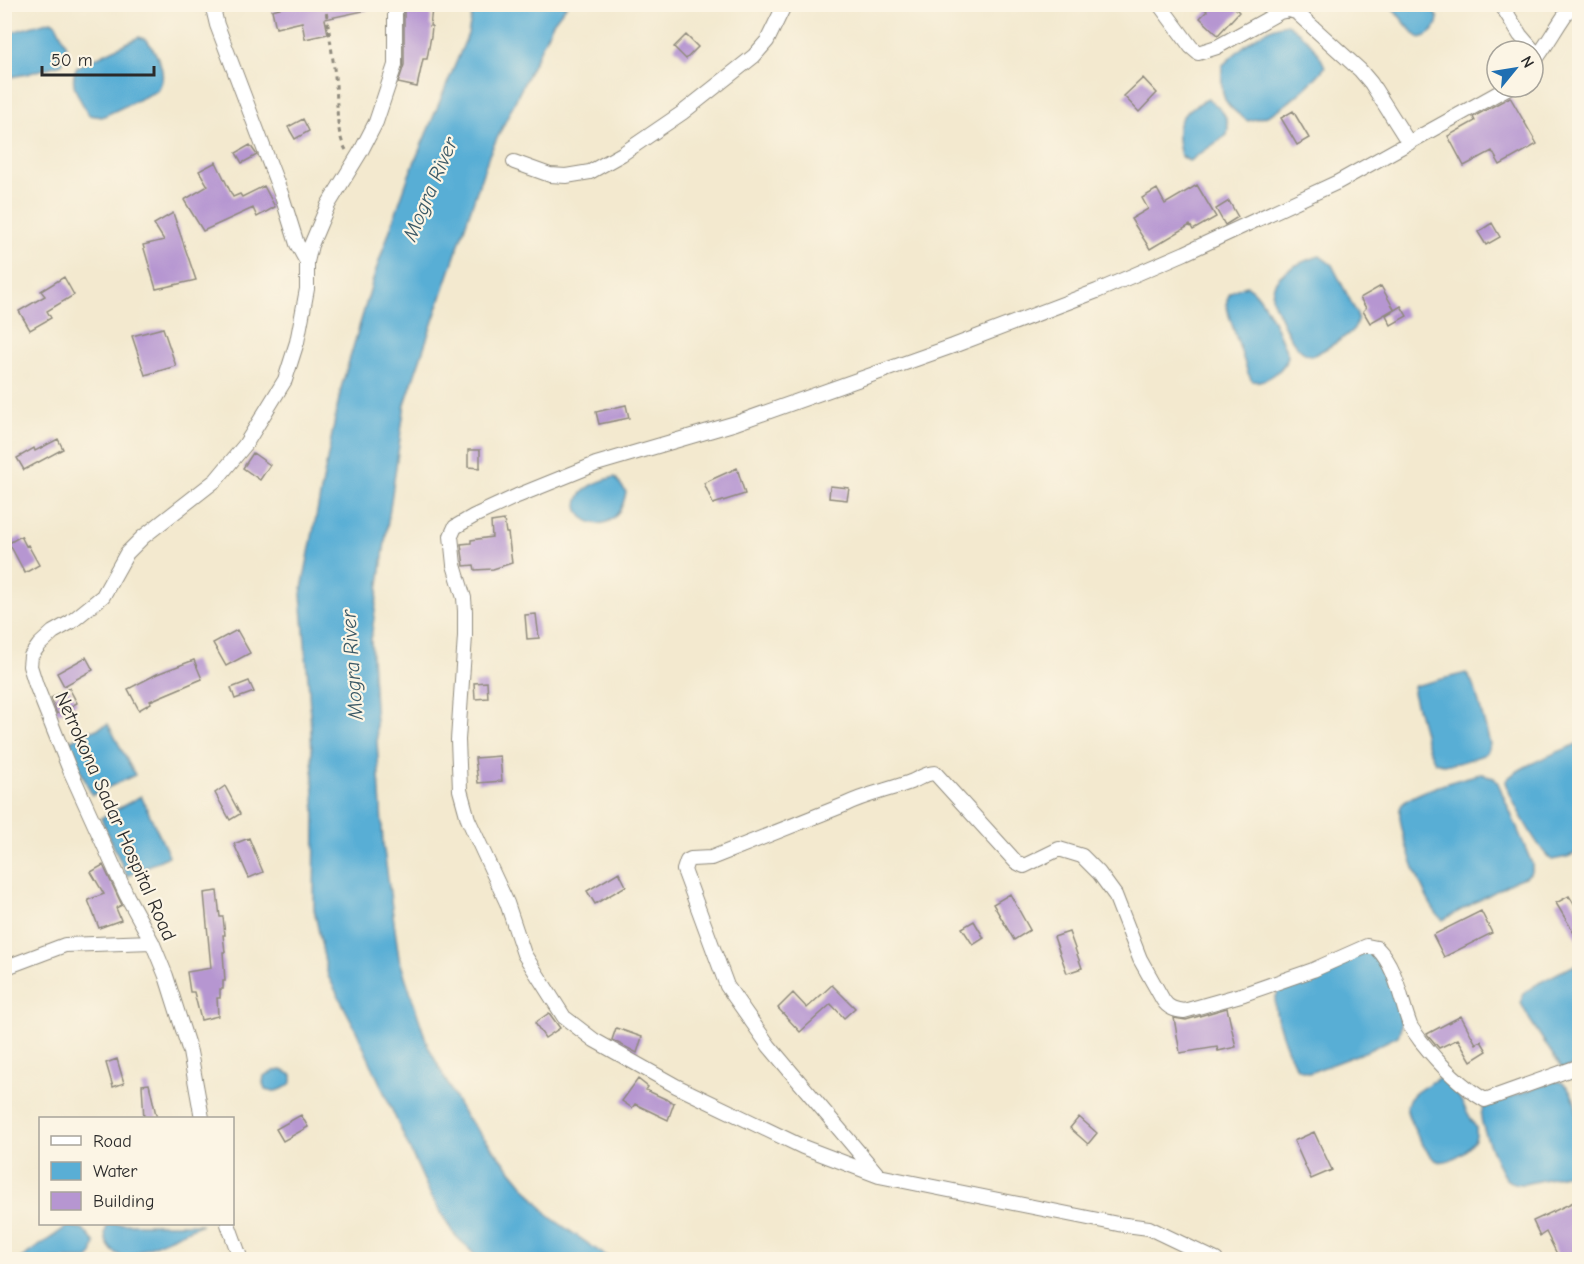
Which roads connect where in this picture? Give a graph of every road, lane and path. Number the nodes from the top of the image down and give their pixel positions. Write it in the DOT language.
graph roads {
  1 [pos="212,4"];
  2 [pos="325,4"];
  3 [pos="394,4"];
  4 [pos="785,4"];
  5 [pos="1159,4"];
  6 [pos="1502,4"];
  7 [pos="1573,4"];
  8 [pos="1523,39"];
  9 [pos="1545,49"];
  10 [pos="1488,99"];
  11 [pos="1409,143"];
  12 [pos="514,162"];
  13 [pos="353,163"];
  14 [pos="307,262"];
  15 [pos="152,942"];
  16 [pos="4,968"];
  17 [pos="1580,1066"];
  18 [pos="202,1117"];
  19 [pos="879,1176"];
  20 [pos="228,1225"];
  21 [pos="242,1260"];
  22 [pos="1216,1260"];
  1 -- 14 [label="street"];
  2 -- 13 [label="path"];
  3 -- 13 [label="street, Netrokona Sadar Hospital Road"];
  4 -- 12 [label="street"];
  5 -- 11 [label="street"];
  6 -- 8 [label="street"];
  7 -- 9 [label="street"];
  10 -- 11 [label="street"];
  11 -- 19 [label="street"];
  13 -- 14 [label="street, Netrokona Sadar Hospital Road"];
  14 -- 15 [label="street, Netrokona Sadar Hospital Road"];
  15 -- 16 [label="street"];
  15 -- 18 [label="street, Netrokona Sadar Hospital Road"];
  17 -- 19 [label="street"];
  19 -- 22 [label="street"];
  20 -- 21 [label="street"];
}
